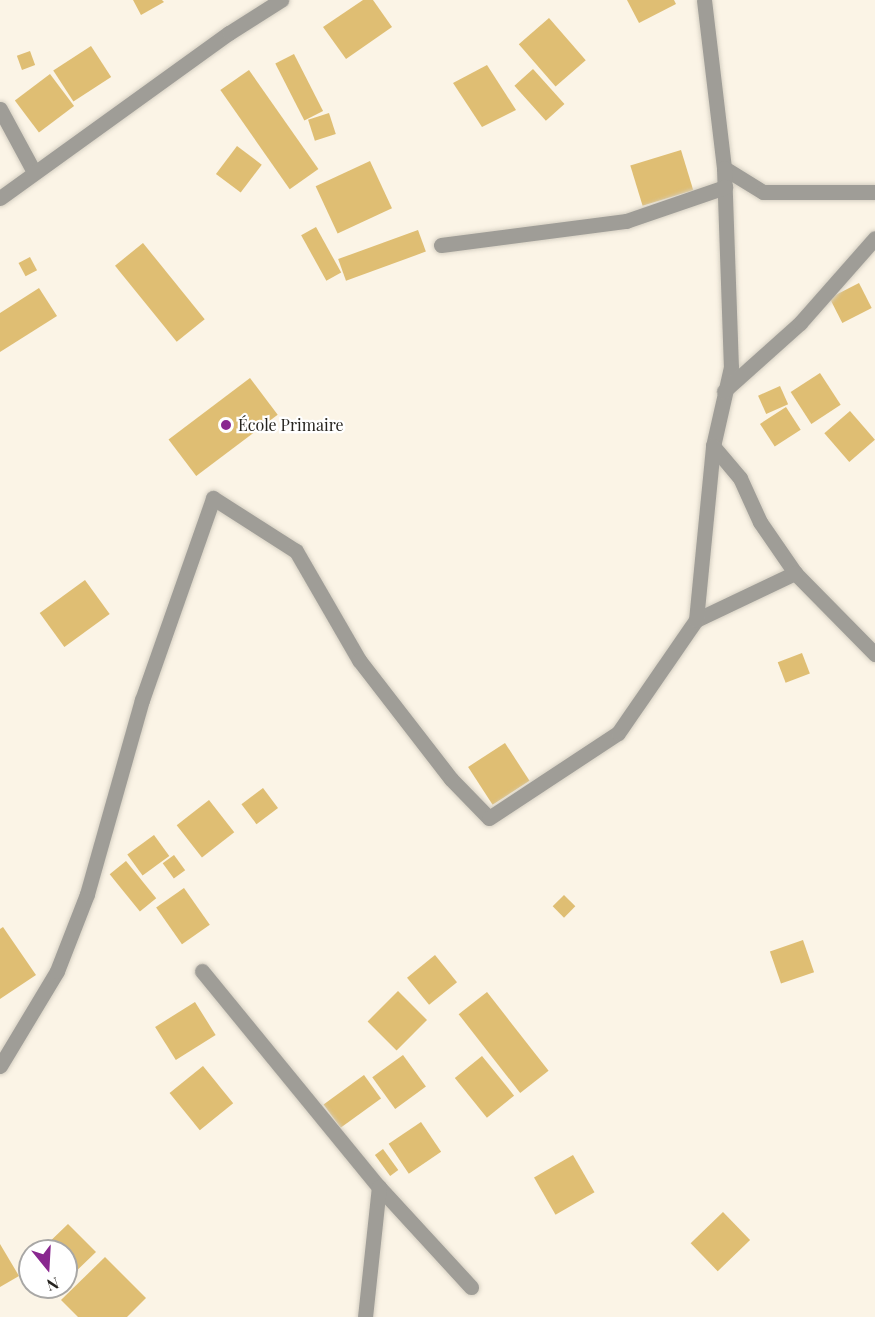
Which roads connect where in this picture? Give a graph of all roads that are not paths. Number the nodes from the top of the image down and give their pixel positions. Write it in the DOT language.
graph roads {
  1 [pos="281,0"];
  2 [pos="704,0"];
  3 [pos="0,110"];
  4 [pos="724,168"];
  5 [pos="34,172"];
  6 [pos="725,187"];
  7 [pos="875,192"];
  8 [pos="0,198"];
  9 [pos="875,238"];
  10 [pos="441,245"];
  11 [pos="724,391"];
  12 [pos="713,446"];
  13 [pos="795,573"];
  14 [pos="696,620"];
  15 [pos="875,654"];
  16 [pos="202,971"];
  17 [pos="0,1066"];
  18 [pos="379,1186"];
  19 [pos="471,1287"];
  20 [pos="365,1317"];
  1 -- 5 [label="street"];
  2 -- 4 [label="street"];
  3 -- 5 [label="street"];
  4 -- 6 [label="street"];
  4 -- 7 [label="street"];
  5 -- 8 [label="street"];
  6 -- 10 [label="street"];
  6 -- 11 [label="street"];
  9 -- 11 [label="street"];
  11 -- 12 [label="street"];
  12 -- 13 [label="street"];
  12 -- 14 [label="street"];
  13 -- 14 [label="street"];
  13 -- 15 [label="street"];
  14 -- 17 [label="street"];
  16 -- 18 [label="street"];
  18 -- 19 [label="street"];
  18 -- 20 [label="street"];
}
